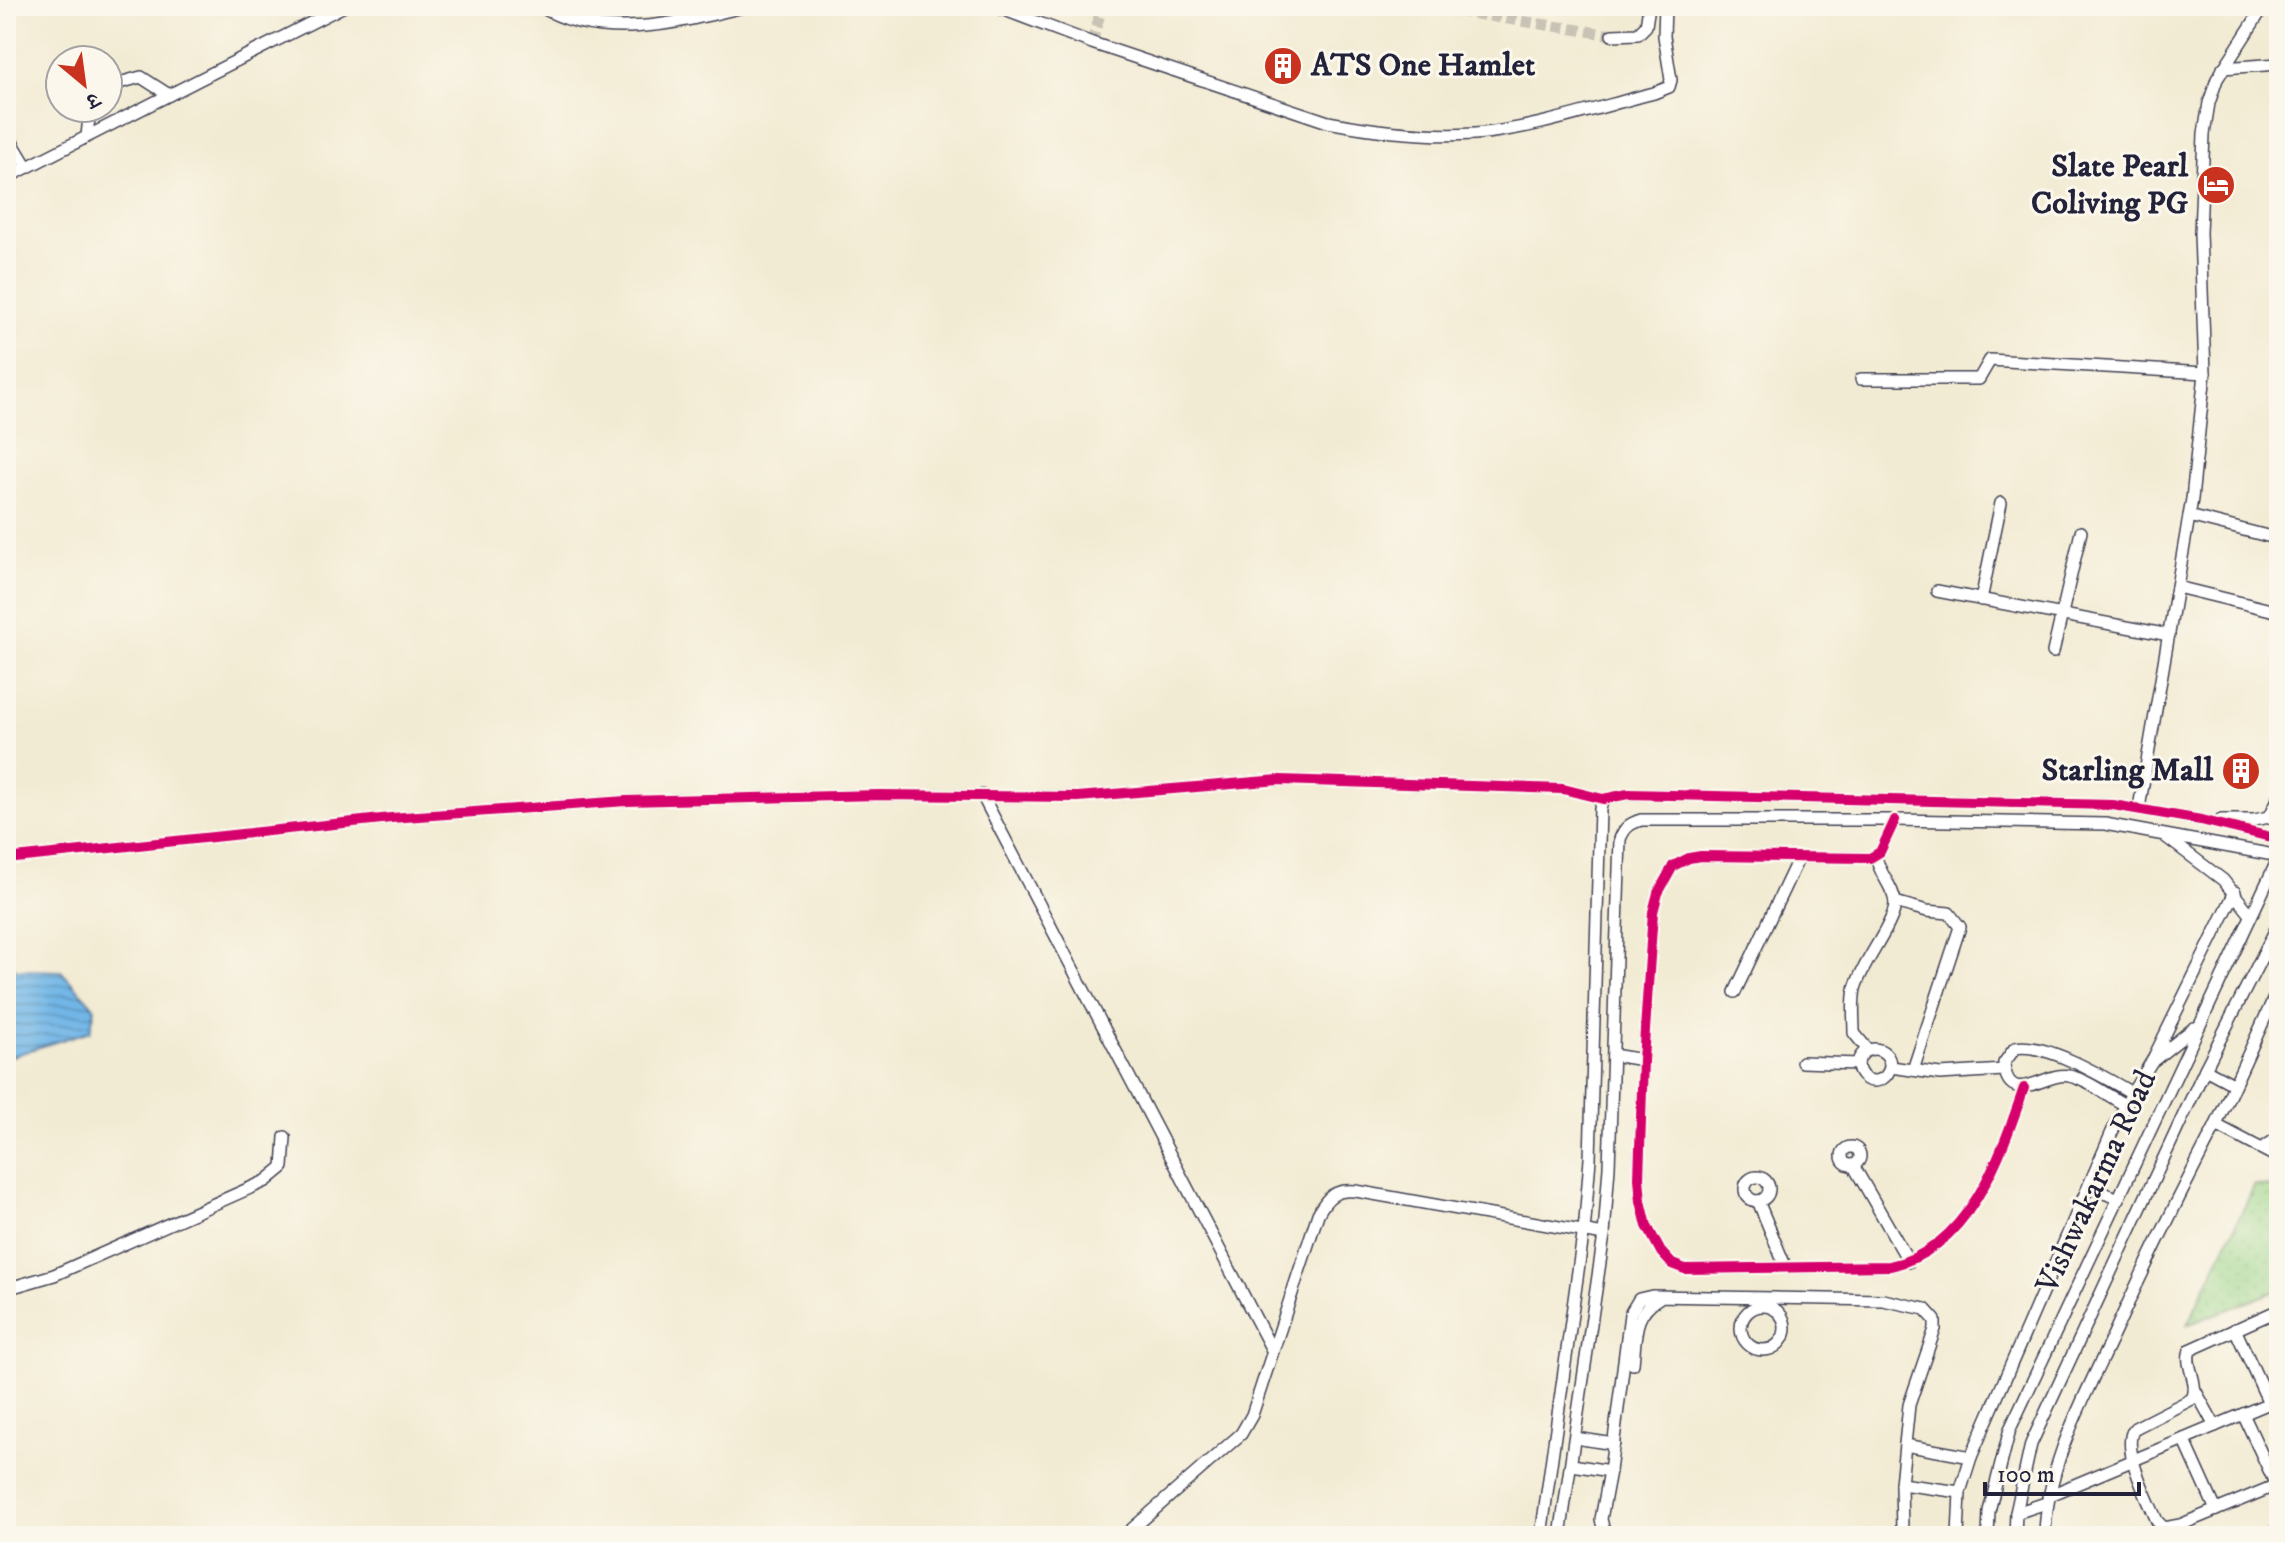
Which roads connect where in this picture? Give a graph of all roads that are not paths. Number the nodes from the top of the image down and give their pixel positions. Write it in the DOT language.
graph roads {
  1 [pos="344,6"];
  2 [pos="540,6"];
  3 [pos="747,6"];
  4 [pos="1649,6"];
  5 [pos="1665,6"];
  6 [pos="2264,6"];
  7 [pos="996,7"];
  8 [pos="1612,35"];
  9 [pos="2279,64"];
  10 [pos="2223,68"];
  11 [pos="124,82"];
  12 [pos="169,95"];
  13 [pos="88,124"];
  14 [pos="6,132"];
  15 [pos="87,136"];
  16 [pos="27,167"];
  17 [pos="6,178"];
  18 [pos="2205,373"];
  19 [pos="1861,379"];
  20 [pos="2001,503"];
  21 [pos="2189,516"];
  22 [pos="2081,532"];
  23 [pos="2279,539"];
  24 [pos="2177,587"];
  25 [pos="1937,591"];
  26 [pos="1981,600"];
  27 [pos="2279,612"];
  28 [pos="2064,616"];
  29 [pos="2169,635"];
  30 [pos="2053,652"];
  31 [pos="982,795"];
  32 [pos="2279,797"];
  33 [pos="1603,799"];
  34 [pos="2139,808"];
  35 [pos="2274,817"];
  36 [pos="1895,820"];
  37 [pos="2201,820"];
  38 [pos="2163,835"];
  39 [pos="2279,839"];
  40 [pos="1876,856"];
  41 [pos="1799,857"];
  42 [pos="2279,857"];
  43 [pos="6,859"];
  44 [pos="2235,892"];
  45 [pos="1895,902"];
  46 [pos="2251,915"];
  47 [pos="2279,923"];
  48 [pos="2279,987"];
  49 [pos="1735,992"];
  50 [pos="2198,1025"];
  51 [pos="1868,1050"];
  52 [pos="1613,1055"];
  53 [pos="1643,1060"];
  54 [pos="2152,1061"];
  55 [pos="1802,1062"];
  56 [pos="1858,1064"];
  57 [pos="1891,1067"];
  58 [pos="2205,1069"];
  59 [pos="1913,1070"];
  60 [pos="2004,1070"];
  61 [pos="2233,1084"];
  62 [pos="2024,1088"];
  63 [pos="2132,1093"];
  64 [pos="2125,1105"];
  65 [pos="2216,1125"];
  66 [pos="285,1137"];
  67 [pos="2279,1137"];
  68 [pos="2263,1148"];
  69 [pos="2279,1158"];
  70 [pos="1853,1165"];
  71 [pos="2089,1187"];
  72 [pos="2119,1199"];
  73 [pos="1758,1201"];
  74 [pos="1574,1230"];
  75 [pos="1604,1235"];
  76 [pos="1909,1262"];
  77 [pos="1786,1268"];
  78 [pos="6,1289"];
  79 [pos="1662,1296"];
  80 [pos="1746,1298"];
  81 [pos="1781,1298"];
  82 [pos="1752,1309"];
  83 [pos="2279,1310"];
  84 [pos="1776,1311"];
  85 [pos="2235,1329"];
  86 [pos="1272,1350"];
  87 [pos="1633,1364"];
  88 [pos="2195,1390"];
  89 [pos="2274,1401"];
  90 [pos="2243,1414"];
  91 [pos="2215,1426"];
  92 [pos="1575,1438"];
  93 [pos="2184,1439"];
  94 [pos="1614,1444"];
  95 [pos="1905,1445"];
  96 [pos="1971,1457"];
  97 [pos="2133,1461"];
  98 [pos="1572,1465"];
  99 [pos="1610,1471"];
  100 [pos="1901,1484"];
  101 [pos="2277,1484"];
  102 [pos="1960,1492"];
  103 [pos="2047,1499"];
  104 [pos="2216,1510"];
  105 [pos="2016,1513"];
  106 [pos="2279,1530"];
  107 [pos="1124,1536"];
  108 [pos="1541,1536"];
  109 [pos="1560,1536"];
  110 [pos="1605,1536"];
  111 [pos="1899,1536"];
  112 [pos="1958,1536"];
  113 [pos="1988,1536"];
  114 [pos="2015,1536"];
  115 [pos="2045,1536"];
  116 [pos="2265,1536"];
  1 -- 12 [label="street"];
  2 -- 3 [label="street"];
  4 -- 8 [label="street"];
  5 -- 7 [label="street"];
  6 -- 10 [label="street"];
  9 -- 10 [label="street"];
  10 -- 18 [label="street"];
  11 -- 12 [label="street"];
  12 -- 15 [label="street"];
  13 -- 15 [label="street"];
  14 -- 16 [label="street"];
  15 -- 16 [label="street"];
  16 -- 17 [label="street"];
  18 -- 19 [label="street"];
  18 -- 21 [label="street"];
  20 -- 26 [label="street"];
  21 -- 23 [label="street"];
  21 -- 24 [label="street"];
  22 -- 28 [label="street"];
  24 -- 27 [label="street"];
  24 -- 29 [label="street"];
  25 -- 26 [label="street"];
  26 -- 28 [label="street"];
  28 -- 29 [label="street"];
  28 -- 30 [label="street"];
  29 -- 34 [label="street"];
  31 -- 33 [label="street"];
  31 -- 43 [label="street"];
  31 -- 86 [label="street"];
  32 -- 35 [label="street"];
  33 -- 34 [label="street"];
  33 -- 74 [label="street"];
  34 -- 37 [label="street"];
  35 -- 37 [label="street"];
  36 -- 38 [label="street"];
  36 -- 40 [label="street"];
  36 -- 52 [label="street"];
  37 -- 39 [label="street"];
  38 -- 42 [label="street"];
  38 -- 44 [label="street"];
  40 -- 41 [label="street"];
  40 -- 45 [label="street"];
  41 -- 49 [label="street"];
  41 -- 53 [label="street"];
  42 -- 46 [label="street, Vishwakarma Road"];
  44 -- 46 [label="street"];
  44 -- 54 [label="street"];
  45 -- 51 [label="street"];
  45 -- 59 [label="street"];
  46 -- 50 [label="street, Vishwakarma Road"];
  47 -- 58 [label="street, Vishwakarma Road"];
  48 -- 61 [label="street"];
  50 -- 54 [label="street"];
  50 -- 72 [label="street, Vishwakarma Road"];
  51 -- 56 [label="street"];
  51 -- 57 [label="street"];
  52 -- 53 [label="street"];
  52 -- 75 [label="street"];
  53 -- 77 [label="street"];
  54 -- 63 [label="street"];
  55 -- 56 [label="street"];
  56 -- 57 [label="street"];
  57 -- 59 [label="street"];
  58 -- 61 [label="street"];
  58 -- 105 [label="street, Vishwakarma Road"];
  59 -- 60 [label="street"];
  60 -- 62 [label="street"];
  60 -- 63 [label="street"];
  61 -- 65 [label="street"];
  62 -- 64 [label="street"];
  62 -- 76 [label="street"];
  63 -- 64 [label="street"];
  64 -- 71 [label="street"];
  65 -- 68 [label="street"];
  65 -- 103 [label="street"];
  66 -- 78 [label="street"];
  67 -- 68 [label="street"];
  68 -- 69 [label="street"];
  70 -- 76 [label="street"];
  71 -- 72 [label="street"];
  71 -- 96 [label="street"];
  72 -- 113 [label="street, Vishwakarma Road"];
  73 -- 77 [label="street"];
  74 -- 75 [label="street"];
  74 -- 86 [label="street"];
  74 -- 108 [label="street"];
  75 -- 92 [label="street"];
  76 -- 77 [label="street"];
  79 -- 80 [label="street"];
  79 -- 87 [label="street"];
  79 -- 94 [label="street"];
  80 -- 81 [label="street"];
  80 -- 82 [label="street"];
  81 -- 84 [label="street"];
  81 -- 95 [label="street"];
  82 -- 84 [label="street"];
  82 -- 84 [label="street"];
  83 -- 85 [label="street"];
  85 -- 88 [label="street"];
  85 -- 89 [label="street"];
  86 -- 107 [label="street"];
  88 -- 91 [label="street"];
  88 -- 97 [label="street"];
  89 -- 90 [label="street"];
  90 -- 91 [label="street"];
  90 -- 101 [label="street"];
  91 -- 93 [label="street"];
  92 -- 94 [label="street"];
  92 -- 98 [label="street"];
  93 -- 97 [label="street"];
  93 -- 104 [label="street"];
  94 -- 99 [label="street"];
  95 -- 96 [label="street"];
  95 -- 100 [label="street"];
  96 -- 102 [label="street"];
  97 -- 103 [label="street"];
  97 -- 104 [label="street"];
  98 -- 99 [label="street"];
  98 -- 109 [label="street"];
  99 -- 110 [label="street"];
  100 -- 102 [label="street"];
  100 -- 111 [label="street"];
  101 -- 104 [label="street"];
  102 -- 112 [label="street"];
  103 -- 105 [label="street"];
  103 -- 115 [label="street"];
  105 -- 114 [label="street, Vishwakarma Road"];
  106 -- 116 [label="street"];
}
